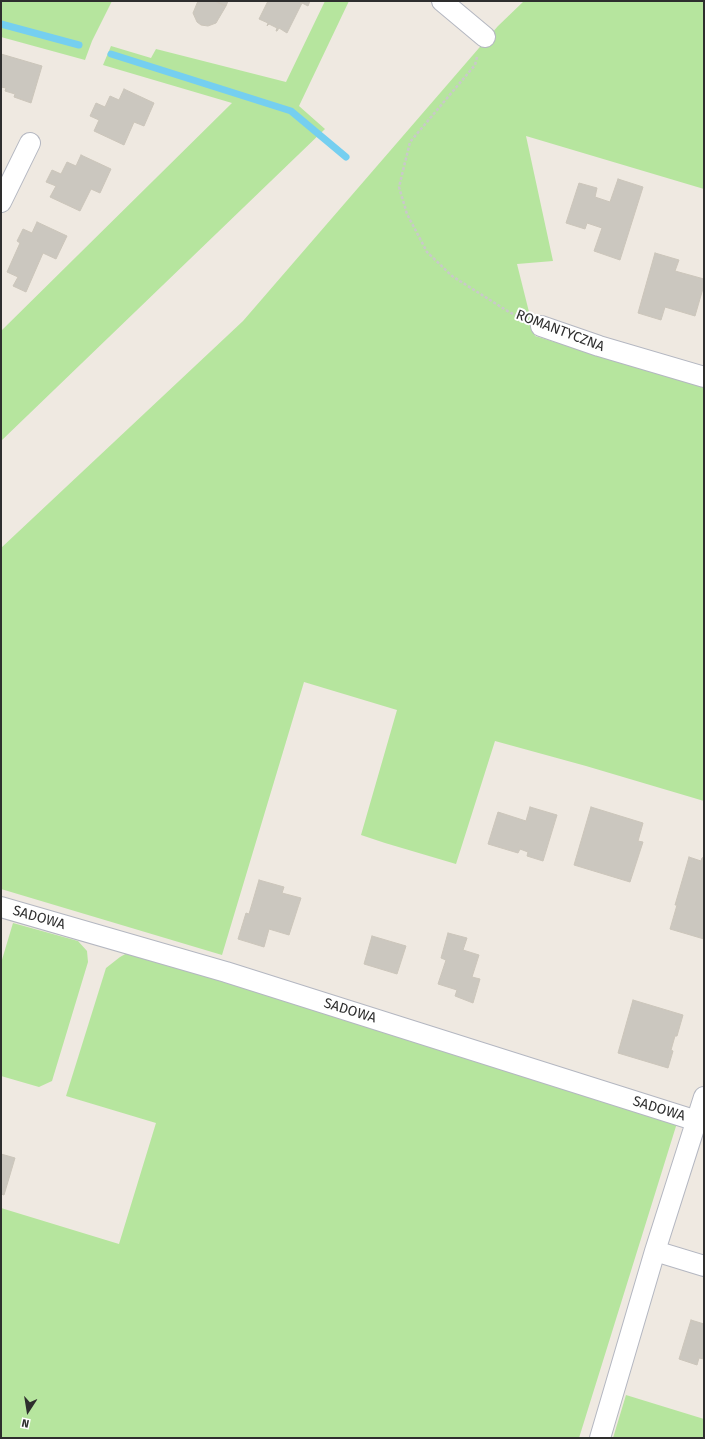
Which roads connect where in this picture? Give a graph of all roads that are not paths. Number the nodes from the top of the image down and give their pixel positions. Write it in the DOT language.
graph roads {
  1 [pos="442,1"];
  2 [pos="479,44"];
  3 [pos="30,143"];
  4 [pos="1,202"];
  5 [pos="541,326"];
  6 [pos="704,376"];
  7 [pos="1,907"];
  8 [pos="704,1097"];
  9 [pos="697,1121"];
  10 [pos="656,1251"];
  11 [pos="704,1266"];
  12 [pos="600,1438"];
  1 -- 2 [label="street"];
  3 -- 4 [label="street"];
  5 -- 6 [label="street, ROMANTYCZNA"];
  7 -- 9 [label="street, SADOWA"];
  8 -- 9 [label="street, SADOWA"];
  9 -- 10 [label="street, SADOWA"];
  10 -- 11 [label="street"];
  10 -- 12 [label="street, SADOWA"];
}
